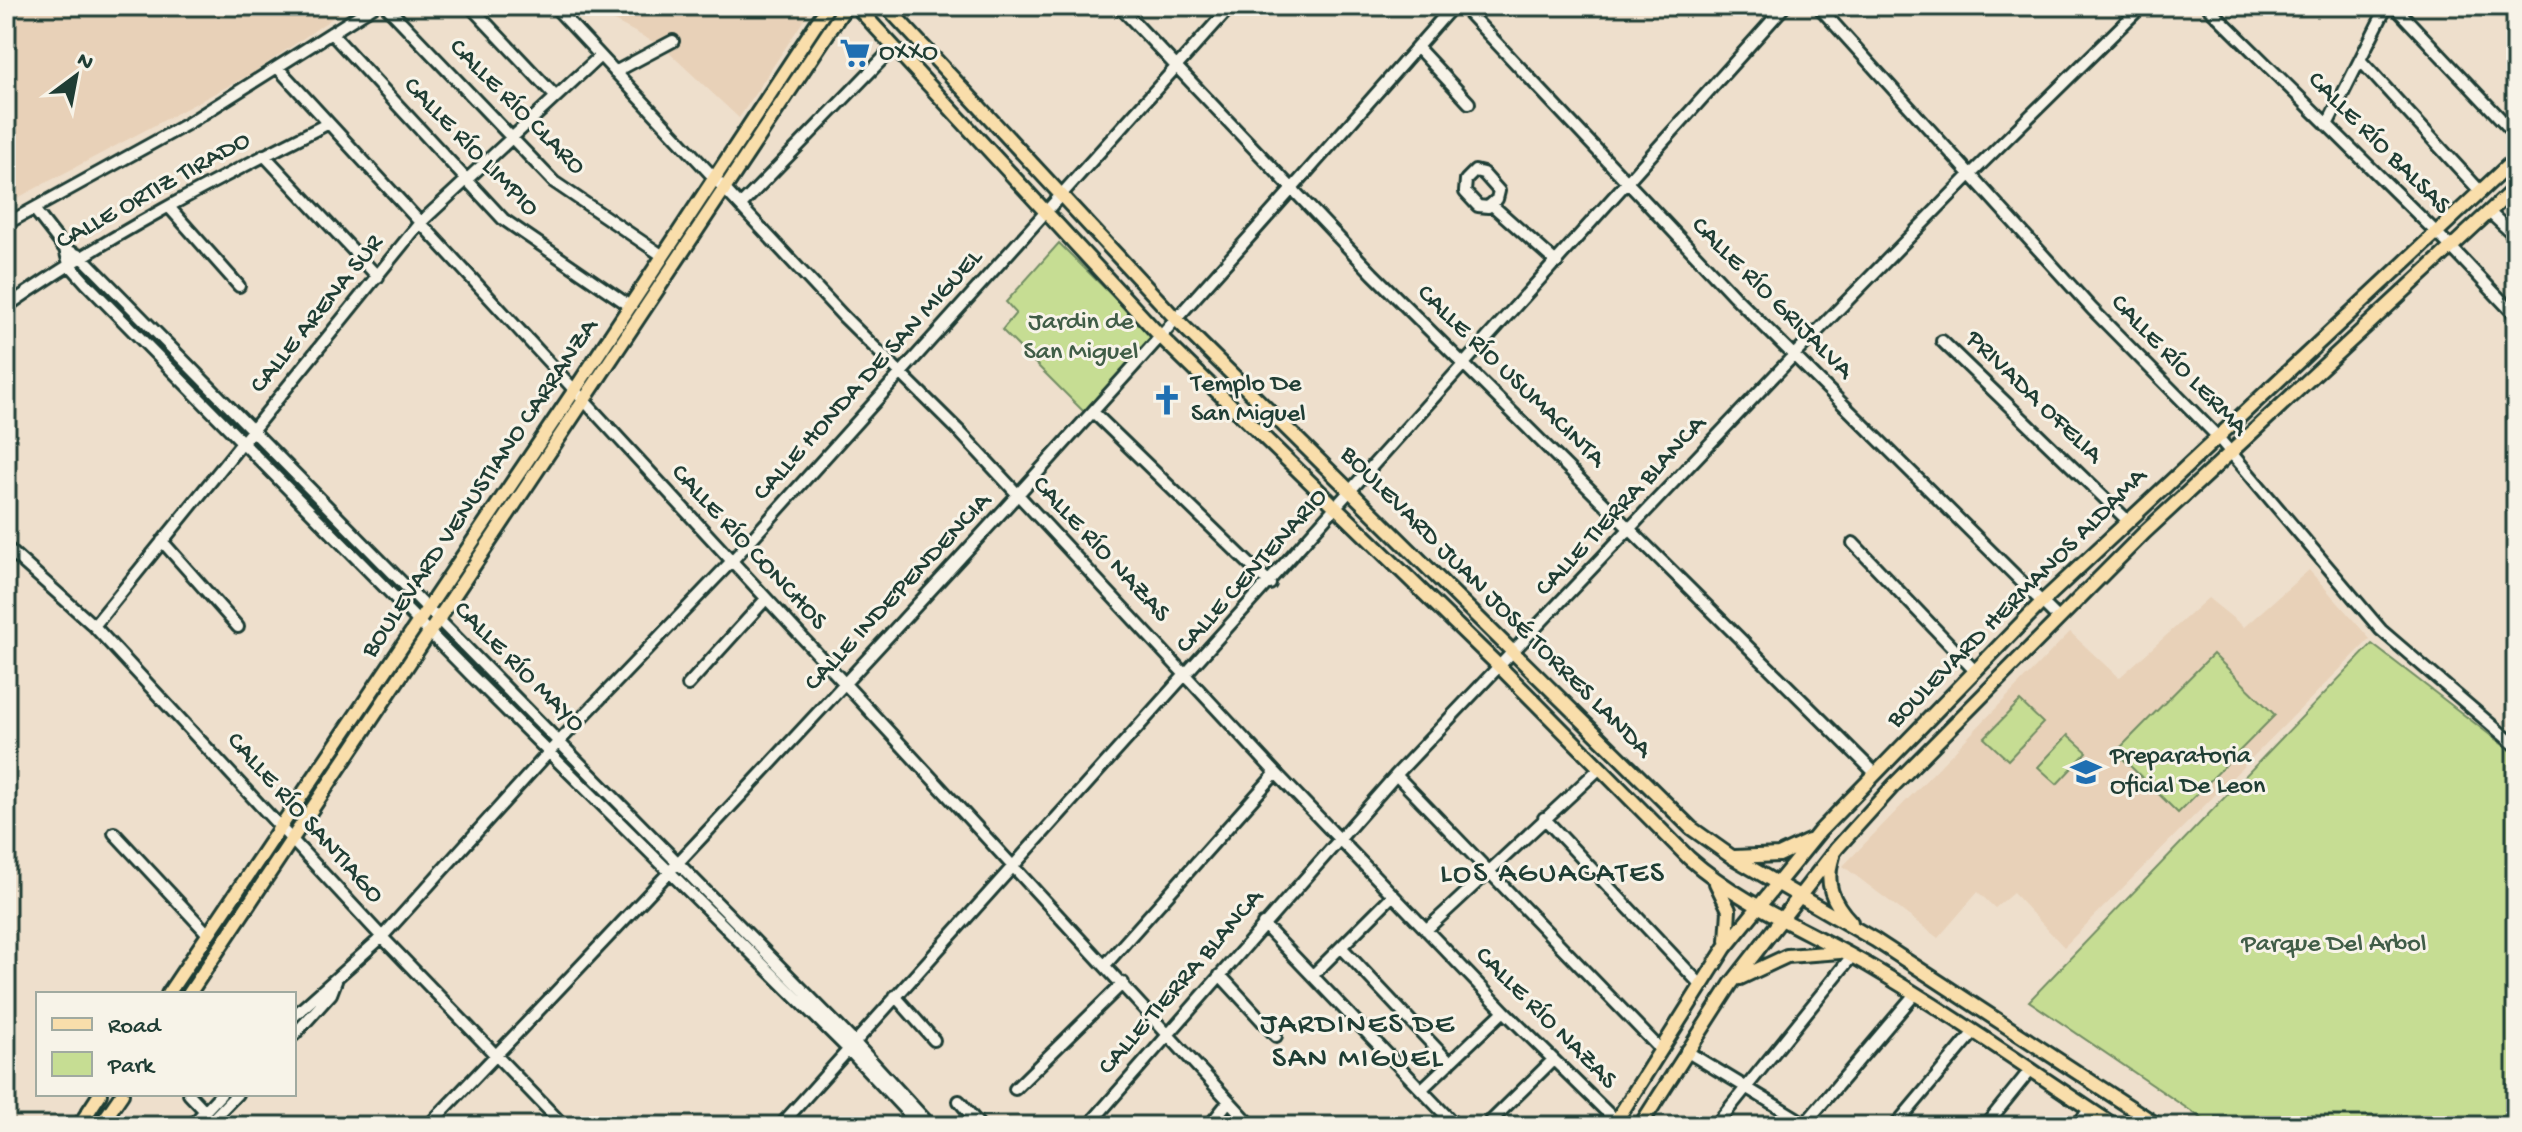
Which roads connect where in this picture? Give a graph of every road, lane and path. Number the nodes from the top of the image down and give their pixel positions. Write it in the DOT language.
graph roads {
  1 [pos="374,6"];
  2 [pos="386,6"];
  3 [pos="470,6"];
  4 [pos="554,6"];
  5 [pos="828,6"];
  6 [pos="846,6"];
  7 [pos="856,6"];
  8 [pos="886,6"];
  9 [pos="1119,6"];
  10 [pos="1231,6"];
  11 [pos="1453,6"];
  12 [pos="1462,6"];
  13 [pos="1785,6"];
  14 [pos="1818,6"];
  15 [pos="2142,6"];
  16 [pos="2207,6"];
  17 [pos="2387,6"];
  18 [pos="2394,6"];
  19 [pos="331,33"];
  20 [pos="673,41"];
  21 [pos="894,47"];
  22 [pos="1417,47"];
  23 [pos="600,56"];
  24 [pos="2360,60"];
  25 [pos="278,68"];
  26 [pos="1177,69"];
  27 [pos="615,72"];
  28 [pos="555,96"];
  29 [pos="1469,103"];
  30 [pos="327,124"];
  31 [pos="2327,125"];
  32 [pos="2516,135"];
  33 [pos="509,138"];
  34 [pos="264,155"];
  35 [pos="2516,158"];
  36 [pos="1970,175"];
  37 [pos="715,177"];
  38 [pos="465,180"];
  39 [pos="1627,183"];
  40 [pos="2516,187"];
  41 [pos="726,189"];
  42 [pos="1293,191"];
  43 [pos="2480,191"];
  44 [pos="1062,196"];
  45 [pos="741,205"];
  46 [pos="1492,205"];
  47 [pos="169,207"];
  48 [pos="34,209"];
  49 [pos="2489,212"];
  50 [pos="1046,213"];
  51 [pos="6,224"];
  52 [pos="419,224"];
  53 [pos="2436,233"];
  54 [pos="2516,237"];
  55 [pos="2451,247"];
  56 [pos="65,249"];
  57 [pos="663,256"];
  58 [pos="82,257"];
  59 [pos="1557,263"];
  60 [pos="69,264"];
  61 [pos="378,277"];
  62 [pos="239,286"];
  63 [pos="630,306"];
  64 [pos="6,307"];
  65 [pos="2516,316"];
  66 [pos="1176,319"];
  67 [pos="1162,338"];
  68 [pos="1942,341"];
  69 [pos="1795,354"];
  70 [pos="1466,364"];
  71 [pos="901,373"];
  72 [pos="574,391"];
  73 [pos="585,403"];
  74 [pos="1094,413"];
  75 [pos="254,429"];
  76 [pos="2216,435"];
  77 [pos="244,441"];
  78 [pos="2230,453"];
  79 [pos="1352,493"];
  80 [pos="1019,495"];
  81 [pos="1337,509"];
  82 [pos="2127,520"];
  83 [pos="1632,528"];
  84 [pos="162,541"];
  85 [pos="1853,543"];
  86 [pos="6,547"];
  87 [pos="731,562"];
  88 [pos="1270,584"];
  89 [pos="765,600"];
  90 [pos="2042,602"];
  91 [pos="427,607"];
  92 [pos="2057,617"];
  93 [pos="419,619"];
  94 [pos="440,621"];
  95 [pos="94,626"];
  96 [pos="238,627"];
  97 [pos="432,633"];
  98 [pos="1515,653"];
  99 [pos="481,665"];
  100 [pos="1501,668"];
  101 [pos="1975,671"];
  102 [pos="471,675"];
  103 [pos="1188,677"];
  104 [pos="844,684"];
  105 [pos="688,685"];
  106 [pos="560,741"];
  107 [pos="2516,746"];
  108 [pos="550,751"];
  109 [pos="1600,768"];
  110 [pos="1276,773"];
  111 [pos="1875,773"];
  112 [pos="1396,775"];
  113 [pos="1544,818"];
  114 [pos="280,827"];
  115 [pos="1820,831"];
  116 [pos="114,833"];
  117 [pos="1338,838"];
  118 [pos="293,841"];
  119 [pos="1837,848"];
  120 [pos="1732,857"];
  121 [pos="1012,865"];
  122 [pos="674,867"];
  123 [pos="1489,871"];
  124 [pos="1712,877"];
  125 [pos="1777,883"];
  126 [pos="1393,895"];
  127 [pos="1799,896"];
  128 [pos="1758,906"];
  129 [pos="1780,919"];
  130 [pos="1263,924"];
  131 [pos="1426,930"];
  132 [pos="208,934"];
  133 [pos="1866,934"];
  134 [pos="382,937"];
  135 [pos="1342,948"];
  136 [pos="1725,948"];
  137 [pos="1848,954"];
  138 [pos="1106,964"];
  139 [pos="1314,974"];
  140 [pos="1220,975"];
  141 [pos="337,979"];
  142 [pos="1123,983"];
  143 [pos="1700,984"];
  144 [pos="1731,984"];
  145 [pos="169,992"];
  146 [pos="190,992"];
  147 [pos="1915,994"];
  148 [pos="895,996"];
  149 [pos="1504,1011"];
  150 [pos="296,1014"];
  151 [pos="1974,1032"];
  152 [pos="296,1033"];
  153 [pos="1167,1033"];
  154 [pos="1276,1036"];
  155 [pos="934,1040"];
  156 [pos="851,1045"];
  157 [pos="1661,1050"];
  158 [pos="1686,1051"];
  159 [pos="497,1054"];
  160 [pos="1553,1060"];
  161 [pos="1450,1063"];
  162 [pos="2031,1069"];
  163 [pos="1748,1086"];
  164 [pos="1423,1088"];
  165 [pos="1015,1089"];
  166 [pos="99,1096"];
  167 [pos="121,1096"];
  168 [pos="191,1096"];
  169 [pos="219,1096"];
  170 [pos="235,1096"];
  171 [pos="959,1101"];
  172 [pos="1229,1101"];
  173 [pos="2090,1109"];
  174 [pos="205,1111"];
  175 [pos="1615,1124"];
  176 [pos="782,1125"];
  177 [pos="1806,1125"];
  178 [pos="79,1126"];
  179 [pos="100,1126"];
  180 [pos="191,1126"];
  181 [pos="206,1126"];
  182 [pos="428,1126"];
  183 [pos="564,1126"];
  184 [pos="920,1126"];
  185 [pos="931,1126"];
  186 [pos="980,1126"];
  187 [pos="1088,1126"];
  188 [pos="1209,1126"];
  189 [pos="1252,1126"];
  190 [pos="1456,1126"];
  191 [pos="1486,1126"];
  192 [pos="1640,1126"];
  193 [pos="1715,1126"];
  194 [pos="1895,1126"];
  195 [pos="1985,1126"];
  196 [pos="2076,1126"];
  197 [pos="2115,1126"];
  198 [pos="2159,1126"];
  1 -- 19 [label="street"];
  2 -- 33 [label="street, CALLE RÍO CLARO"];
  3 -- 28 [label="street"];
  4 -- 23 [label="street, CALLE RÍO NAZAS"];
  5 -- 37 [label="main road, BOULEVARD VENUSTIANO CARRANZA"];
  6 -- 41 [label="main road, BOULEVARD VENUSTIANO CARRANZA"];
  7 -- 21 [label="main road, BOULEVARD JUAN JOSÉ TORRES LANDA"];
  8 -- 44 [label="main road, BOULEVARD JUAN JOSÉ TORRES LANDA"];
  9 -- 26 [label="street, CALLE RÍO USUMACINTA"];
  10 -- 26 [label="street, CALLE HONDA DE SAN MIGUEL"];
  11 -- 22 [label="street, CALLE INDEPENDENCIA"];
  12 -- 39 [label="street, CALLE RÍO GRIJALVA"];
  13 -- 39 [label="street, CALLE CENTENARIO"];
  14 -- 36 [label="street, CALLE RÍO LERMA"];
  15 -- 36 [label="street, CALLE TIERRA BLANCA"];
  16 -- 31 [label="street, CALLE RÍO BALSAS"];
  17 -- 24 [label="street"];
  18 -- 32 [label="street"];
  19 -- 25 [label="street"];
  19 -- 38 [label="street, CALLE RÍO LIMPIO"];
  20 -- 27 [label="street"];
  21 -- 45 [label="street"];
  21 -- 50 [label="main road, BOULEVARD JUAN JOSÉ TORRES LANDA"];
  22 -- 29 [label="street"];
  22 -- 42 [label="street, CALLE INDEPENDENCIA"];
  23 -- 27 [label="street, CALLE RÍO NAZAS"];
  23 -- 28 [label="street, CALLE ARENA SUR"];
  24 -- 31 [label="street"];
  24 -- 43 [label="street"];
  25 -- 30 [label="street, CALLE RÍO CONCHOS"];
  25 -- 48 [label="street"];
  26 -- 42 [label="street, CALLE RÍO USUMACINTA"];
  26 -- 44 [label="street, CALLE HONDA DE SAN MIGUEL"];
  27 -- 37 [label="street, CALLE RÍO NAZAS"];
  28 -- 33 [label="street, CALLE ARENA SUR"];
  30 -- 34 [label="street, CALLE ORTIZ TIRADO"];
  30 -- 52 [label="street, CALLE RÍO CONCHOS"];
  31 -- 53 [label="street, CALLE RÍO BALSAS"];
  33 -- 38 [label="street, CALLE ARENA SUR"];
  33 -- 57 [label="street, CALLE RÍO CLARO"];
  34 -- 47 [label="street, CALLE ORTIZ TIRADO"];
  34 -- 61 [label="street"];
  35 -- 43 [label="main road, BOULEVARD HERMANOS ALDAMA"];
  36 -- 69 [label="street, CALLE TIERRA BLANCA"];
  36 -- 76 [label="street, CALLE RÍO LERMA"];
  37 -- 41 [label="street, CALLE RÍO NAZAS"];
  37 -- 57 [label="main road, BOULEVARD VENUSTIANO CARRANZA"];
  38 -- 52 [label="street, CALLE ARENA SUR"];
  38 -- 63 [label="street, CALLE RÍO LIMPIO"];
  39 -- 59 [label="street, CALLE CENTENARIO"];
  39 -- 69 [label="street, CALLE RÍO GRIJALVA"];
  40 -- 49 [label="main road, BOULEVARD HERMANOS ALDAMA"];
  41 -- 45 [label="street, CALLE RÍO NAZAS"];
  41 -- 73 [label="main road, BOULEVARD VENUSTIANO CARRANZA"];
  42 -- 66 [label="street, CALLE INDEPENDENCIA"];
  42 -- 70 [label="street, CALLE RÍO USUMACINTA"];
  43 -- 53 [label="main road, BOULEVARD HERMANOS ALDAMA"];
  44 -- 50 [label="street, CALLE HONDA DE SAN MIGUEL"];
  44 -- 66 [label="main road, BOULEVARD JUAN JOSÉ TORRES LANDA"];
  45 -- 71 [label="street, CALLE RÍO NAZAS"];
  46 -- 59 [label="street"];
  47 -- 58 [label="street, CALLE ORTIZ TIRADO"];
  47 -- 62 [label="street"];
  48 -- 51 [label="street"];
  48 -- 56 [label="street, CALLE RÍO MAYO"];
  49 -- 54 [label="street"];
  49 -- 55 [label="main road, BOULEVARD HERMANOS ALDAMA"];
  50 -- 67 [label="main road, BOULEVARD JUAN JOSÉ TORRES LANDA"];
  50 -- 71 [label="street, CALLE HONDA DE SAN MIGUEL"];
  52 -- 61 [label="street, CALLE ARENA SUR"];
  52 -- 72 [label="street, CALLE RÍO CONCHOS"];
  53 -- 55 [label="street, CALLE RÍO BALSAS"];
  53 -- 76 [label="main road, BOULEVARD HERMANOS ALDAMA"];
  55 -- 65 [label="street, CALLE RÍO BALSAS"];
  55 -- 78 [label="main road, BOULEVARD HERMANOS ALDAMA"];
  56 -- 58 [label="street, CALLE RÍO MAYO"];
  56 -- 60 [label="street, CALLE RÍO MAYO"];
  57 -- 63 [label="main road, BOULEVARD VENUSTIANO CARRANZA"];
  58 -- 60 [label="street, CALLE ORTIZ TIRADO"];
  58 -- 75 [label="street, CALLE RÍO MAYO"];
  59 -- 70 [label="street, CALLE CENTENARIO"];
  60 -- 64 [label="street, CALLE ORTIZ TIRADO"];
  60 -- 77 [label="street, CALLE RÍO MAYO"];
  61 -- 75 [label="street, CALLE ARENA SUR"];
  63 -- 72 [label="main road, BOULEVARD VENUSTIANO CARRANZA"];
  66 -- 67 [label="street, CALLE INDEPENDENCIA"];
  66 -- 79 [label="main road, BOULEVARD JUAN JOSÉ TORRES LANDA"];
  67 -- 74 [label="street, CALLE INDEPENDENCIA"];
  67 -- 81 [label="main road, BOULEVARD JUAN JOSÉ TORRES LANDA"];
  68 -- 82 [label="street, PRIVADA OFELIA"];
  69 -- 83 [label="street, CALLE TIERRA BLANCA"];
  69 -- 90 [label="street, CALLE RÍO GRIJALVA"];
  70 -- 79 [label="street, CALLE CENTENARIO"];
  70 -- 83 [label="street, CALLE RÍO USUMACINTA"];
  71 -- 80 [label="street, CALLE RÍO NAZAS"];
  71 -- 87 [label="street, CALLE HONDA DE SAN MIGUEL"];
  72 -- 73 [label="street, CALLE RÍO CONCHOS"];
  72 -- 91 [label="main road, BOULEVARD VENUSTIANO CARRANZA"];
  73 -- 87 [label="street, CALLE RÍO CONCHOS"];
  73 -- 94 [label="main road, BOULEVARD VENUSTIANO CARRANZA"];
  74 -- 80 [label="street, CALLE INDEPENDENCIA"];
  74 -- 88 [label="street"];
  75 -- 77 [label="street, CALLE ARENA SUR"];
  75 -- 91 [label="street, CALLE RÍO MAYO"];
  76 -- 78 [label="street, CALLE RÍO LERMA"];
  76 -- 82 [label="main road, BOULEVARD HERMANOS ALDAMA"];
  77 -- 84 [label="street, CALLE ARENA SUR"];
  77 -- 93 [label="street, CALLE RÍO MAYO"];
  78 -- 92 [label="main road, BOULEVARD HERMANOS ALDAMA"];
  78 -- 107 [label="street, CALLE RÍO LERMA"];
  79 -- 81 [label="street, CALLE CENTENARIO"];
  79 -- 98 [label="main road, BOULEVARD JUAN JOSÉ TORRES LANDA"];
  80 -- 103 [label="street, CALLE RÍO NAZAS"];
  80 -- 104 [label="street, CALLE INDEPENDENCIA"];
  81 -- 88 [label="street, CALLE CENTENARIO"];
  81 -- 100 [label="main road, BOULEVARD JUAN JOSÉ TORRES LANDA"];
  82 -- 90 [label="main road, BOULEVARD HERMANOS ALDAMA"];
  83 -- 98 [label="street, CALLE TIERRA BLANCA"];
  83 -- 111 [label="street, CALLE RÍO USUMACINTA"];
  84 -- 95 [label="street, CALLE ARENA SUR"];
  84 -- 96 [label="street"];
  85 -- 101 [label="street"];
  86 -- 95 [label="street, CALLE RÍO SANTIAGO"];
  87 -- 89 [label="street, CALLE RÍO CONCHOS"];
  87 -- 106 [label="street, CALLE HONDA DE SAN MIGUEL"];
  88 -- 103 [label="street, CALLE CENTENARIO"];
  89 -- 104 [label="street, CALLE RÍO CONCHOS"];
  89 -- 105 [label="street"];
  90 -- 92 [label="street, CALLE RÍO GRIJALVA"];
  90 -- 101 [label="main road, BOULEVARD HERMANOS ALDAMA"];
  91 -- 93 [label="main road, BOULEVARD VENUSTIANO CARRANZA"];
  91 -- 94 [label="street, CALLE RÍO MAYO"];
  92 -- 119 [label="main road, BOULEVARD HERMANOS ALDAMA"];
  93 -- 97 [label="street, CALLE RÍO MAYO"];
  93 -- 114 [label="main road, BOULEVARD VENUSTIANO CARRANZA"];
  94 -- 97 [label="main road, BOULEVARD VENUSTIANO CARRANZA"];
  94 -- 99 [label="street, CALLE RÍO MAYO"];
  95 -- 114 [label="street, CALLE RÍO SANTIAGO"];
  97 -- 102 [label="street, CALLE RÍO MAYO"];
  97 -- 118 [label="main road, BOULEVARD VENUSTIANO CARRANZA"];
  98 -- 100 [label="street, CALLE TIERRA BLANCA"];
  98 -- 120 [label="main road, BOULEVARD JUAN JOSÉ TORRES LANDA"];
  99 -- 102 [label="street"];
  99 -- 106 [label="street, CALLE RÍO MAYO"];
  100 -- 109 [label="main road, BOULEVARD JUAN JOSÉ TORRES LANDA"];
  100 -- 112 [label="street, CALLE TIERRA BLANCA"];
  101 -- 111 [label="main road, BOULEVARD HERMANOS ALDAMA"];
  102 -- 108 [label="street, CALLE RÍO MAYO"];
  103 -- 110 [label="street, CALLE RÍO NAZAS"];
  103 -- 121 [label="street, CALLE CENTENARIO"];
  104 -- 121 [label="street, CALLE RÍO CONCHOS"];
  104 -- 122 [label="street, CALLE INDEPENDENCIA"];
  106 -- 108 [label="street, CALLE HONDA DE SAN MIGUEL"];
  106 -- 122 [label="street, CALLE RÍO MAYO"];
  108 -- 122 [label="street, CALLE RÍO MAYO"];
  108 -- 134 [label="street, CALLE HONDA DE SAN MIGUEL"];
  109 -- 113 [label="street"];
  109 -- 124 [label="main road, BOULEVARD JUAN JOSÉ TORRES LANDA"];
  110 -- 117 [label="street, CALLE RÍO NAZAS"];
  110 -- 138 [label="street"];
  111 -- 115 [label="main road, BOULEVARD HERMANOS ALDAMA"];
  112 -- 117 [label="street, CALLE TIERRA BLANCA"];
  112 -- 123 [label="street"];
  113 -- 123 [label="street"];
  113 -- 143 [label="street"];
  114 -- 118 [label="street, CALLE RÍO SANTIAGO"];
  114 -- 132 [label="main road, BOULEVARD VENUSTIANO CARRANZA"];
  115 -- 120 [label="main road"];
  115 -- 125 [label="main road, BOULEVARD HERMANOS ALDAMA"];
  116 -- 132 [label="street"];
  117 -- 126 [label="street, CALLE RÍO NAZAS"];
  117 -- 130 [label="street, CALLE TIERRA BLANCA"];
  118 -- 134 [label="street, CALLE RÍO SANTIAGO"];
  118 -- 146 [label="main road, BOULEVARD VENUSTIANO CARRANZA"];
  119 -- 127 [label="main road, BOULEVARD HERMANOS ALDAMA"];
  119 -- 133 [label="main road"];
  120 -- 125 [label="main road, BOULEVARD JUAN JOSÉ TORRES LANDA"];
  121 -- 138 [label="street, CALLE RÍO CONCHOS"];
  121 -- 148 [label="street, CALLE CENTENARIO"];
  122 -- 156 [label="street, CALLE RÍO MAYO"];
  122 -- 159 [label="street, CALLE INDEPENDENCIA"];
  123 -- 131 [label="street"];
  123 -- 157 [label="street"];
  124 -- 128 [label="main road, BOULEVARD JUAN JOSÉ TORRES LANDA"];
  124 -- 136 [label="main road"];
  125 -- 127 [label="main road, BOULEVARD JUAN JOSÉ TORRES LANDA"];
  125 -- 128 [label="main road, BOULEVARD HERMANOS ALDAMA"];
  126 -- 131 [label="street, CALLE RÍO NAZAS"];
  126 -- 135 [label="street"];
  127 -- 129 [label="main road, BOULEVARD HERMANOS ALDAMA"];
  127 -- 133 [label="main road, BOULEVARD JUAN JOSÉ TORRES LANDA"];
  128 -- 129 [label="main road, BOULEVARD JUAN JOSÉ TORRES LANDA"];
  128 -- 136 [label="main road, BOULEVARD HERMANOS ALDAMA"];
  129 -- 137 [label="main road, BOULEVARD JUAN JOSÉ TORRES LANDA"];
  129 -- 144 [label="main road, BOULEVARD HERMANOS ALDAMA"];
  130 -- 139 [label="street"];
  130 -- 140 [label="street, CALLE TIERRA BLANCA"];
  131 -- 149 [label="street, CALLE RÍO NAZAS"];
  132 -- 145 [label="main road, BOULEVARD VENUSTIANO CARRANZA"];
  133 -- 198 [label="main road, BOULEVARD JUAN JOSÉ TORRES LANDA"];
  134 -- 141 [label="street, CALLE HONDA DE SAN MIGUEL"];
  134 -- 159 [label="street, CALLE RÍO SANTIAGO"];
  135 -- 139 [label="street"];
  135 -- 161 [label="street"];
  136 -- 143 [label="main road, BOULEVARD HERMANOS ALDAMA"];
  137 -- 144 [label="main road"];
  137 -- 147 [label="main road, BOULEVARD JUAN JOSÉ TORRES LANDA"];
  137 -- 163 [label="street"];
  138 -- 142 [label="street, CALLE RÍO CONCHOS"];
  139 -- 164 [label="street"];
  140 -- 153 [label="street, CALLE TIERRA BLANCA"];
  140 -- 154 [label="street"];
  141 -- 150 [label="street, CALLE HONDA DE SAN MIGUEL"];
  141 -- 152 [label="street, CALLE HONDA DE SAN MIGUEL"];
  142 -- 153 [label="street, CALLE RÍO CONCHOS"];
  142 -- 165 [label="street"];
  143 -- 157 [label="main road, BOULEVARD HERMANOS ALDAMA"];
  144 -- 158 [label="main road, BOULEVARD HERMANOS ALDAMA"];
  147 -- 151 [label="main road, BOULEVARD JUAN JOSÉ TORRES LANDA"];
  147 -- 177 [label="street"];
  148 -- 155 [label="street"];
  148 -- 156 [label="street, CALLE CENTENARIO"];
  149 -- 160 [label="street, CALLE RÍO NAZAS"];
  149 -- 161 [label="street"];
  151 -- 162 [label="main road, BOULEVARD JUAN JOSÉ TORRES LANDA"];
  151 -- 194 [label="street"];
  153 -- 172 [label="street, CALLE RÍO CONCHOS"];
  153 -- 187 [label="street, CALLE TIERRA BLANCA"];
  156 -- 176 [label="street, CALLE CENTENARIO"];
  156 -- 184 [label="street, CALLE RÍO MAYO"];
  156 -- 185 [label="street, CALLE RÍO MAYO"];
  157 -- 175 [label="main road, BOULEVARD HERMANOS ALDAMA"];
  158 -- 163 [label="street"];
  158 -- 192 [label="main road, BOULEVARD HERMANOS ALDAMA"];
  159 -- 182 [label="street, CALLE INDEPENDENCIA"];
  159 -- 183 [label="street, CALLE RÍO SANTIAGO"];
  160 -- 175 [label="street, CALLE RÍO NAZAS"];
  160 -- 191 [label="street"];
  161 -- 164 [label="street"];
  162 -- 173 [label="main road, BOULEVARD JUAN JOSÉ TORRES LANDA"];
  162 -- 195 [label="street"];
  163 -- 177 [label="street"];
  163 -- 193 [label="street"];
  164 -- 190 [label="street"];
  166 -- 178 [label="main road"];
  167 -- 179 [label="main road"];
  168 -- 174 [label="street"];
  169 -- 174 [label="street"];
  170 -- 181 [label="street"];
  171 -- 186 [label="street"];
  172 -- 188 [label="street"];
  172 -- 189 [label="street, CALLE RÍO CONCHOS"];
  173 -- 196 [label="street"];
  173 -- 197 [label="main road, BOULEVARD JUAN JOSÉ TORRES LANDA"];
  174 -- 180 [label="street"];
}
